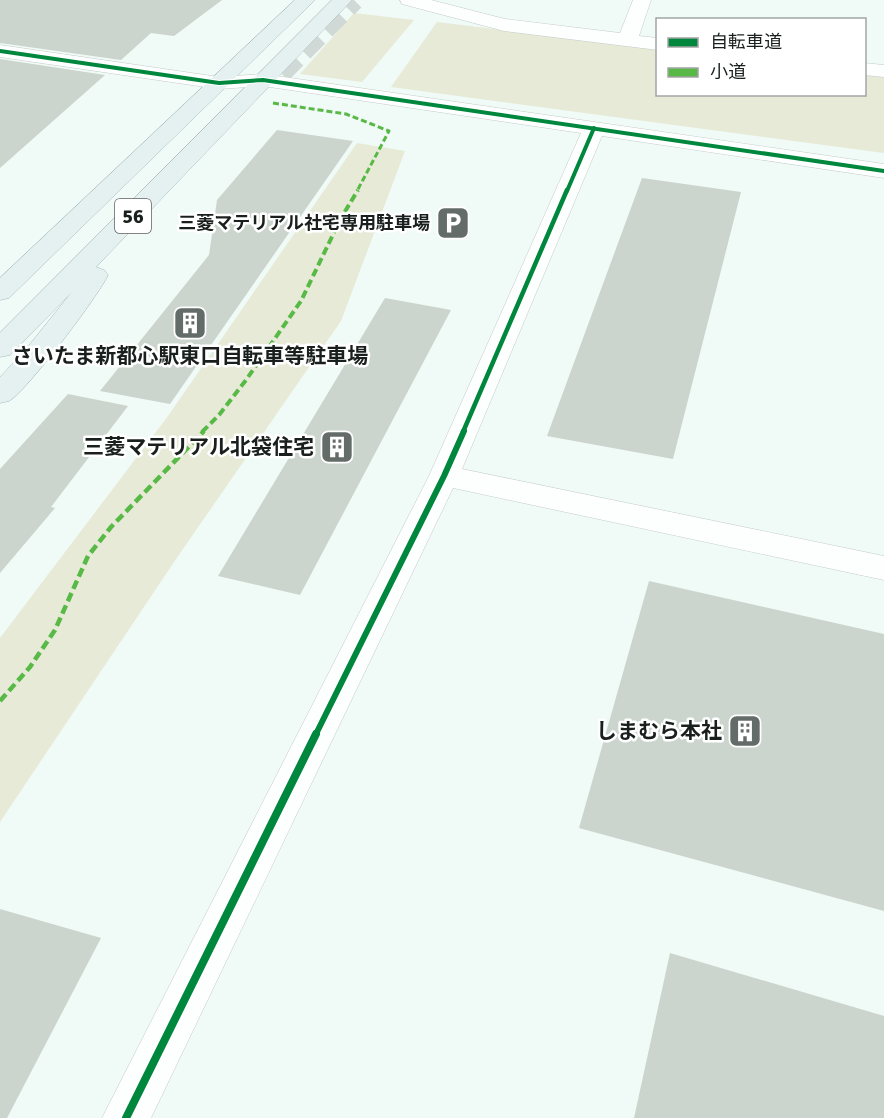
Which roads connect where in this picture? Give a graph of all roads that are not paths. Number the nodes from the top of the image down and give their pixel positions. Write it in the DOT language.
graph roads {
  1 [pos="306,0"];
  2 [pos="343,0"];
  3 [pos="408,0"];
  4 [pos="642,0"];
  5 [pos="0,32"];
  6 [pos="59,40"];
  7 [pos="627,40"];
  8 [pos="656,44"];
  9 [pos="0,51"];
  10 [pos="237,66"];
  11 [pos="866,69"];
  12 [pos="884,71"];
  13 [pos="216,72"];
  14 [pos="263,80"];
  15 [pos="594,128"];
  16 [pos="884,171"];
  17 [pos="117,181"];
  18 [pos="109,240"];
  19 [pos="0,263"];
  20 [pos="0,292"];
  21 [pos="0,349"];
  22 [pos="0,394"];
  23 [pos="444,476"];
  24 [pos="884,568"];
  25 [pos="126,1118"];
  1 -- 10 [label="main road, 56"];
  2 -- 14 [label="main road, 56"];
  3 -- 7 [label="street"];
  4 -- 7 [label="street"];
  5 -- 6 [label="street"];
  7 -- 8 [label="street"];
  9 -- 13 [label="street"];
  10 -- 13 [label="main road, 56"];
  10 -- 14 [label="street"];
  11 -- 12 [label="street"];
  13 -- 14 [label="street"];
  13 -- 17 [label="main road, 56"];
  14 -- 15 [label="street"];
  14 -- 18 [label="main road, 56"];
  15 -- 16 [label="street"];
  15 -- 23 [label="street"];
  17 -- 19 [label="main road"];
  17 -- 20 [label="main road, 56"];
  18 -- 21 [label="main road, 56"];
  18 -- 22 [label="main road"];
  23 -- 24 [label="street"];
  23 -- 25 [label="street"];
}
